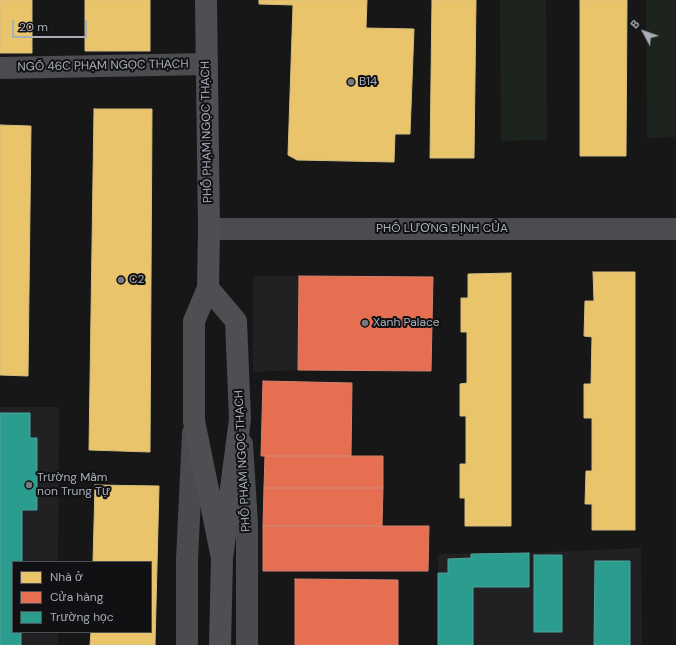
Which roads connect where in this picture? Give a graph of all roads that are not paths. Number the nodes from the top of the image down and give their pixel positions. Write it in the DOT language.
graph roads {
  1 [pos="206,0"];
  2 [pos="206,64"];
  3 [pos="0,68"];
  4 [pos="209,229"];
  5 [pos="676,229"];
  6 [pos="208,288"];
  7 [pos="240,419"];
  8 [pos="194,422"];
  9 [pos="222,558"];
  10 [pos="187,645"];
  11 [pos="220,645"];
  12 [pos="247,645"];
  1 -- 2 [label="main road, PHỐ PHẠM NGỌC THẠCH"];
  2 -- 3 [label="street, NGÕ 46C PHẠM NGỌC THẠCH"];
  2 -- 4 [label="main road, PHỐ PHẠM NGỌC THẠCH"];
  4 -- 5 [label="street, PHỐ LƯƠNG ĐỊNH CỦA"];
  4 -- 6 [label="main road, PHỐ PHẠM NGỌC THẠCH"];
  6 -- 7 [label="main road, PHỐ PHẠM NGỌC THẠCH"];
  6 -- 8 [label="main road, PHỐ PHẠM NGỌC THẠCH"];
  7 -- 9 [label="main road"];
  7 -- 12 [label="main road, PHỐ PHẠM NGỌC THẠCH"];
  8 -- 9 [label="main road"];
  8 -- 10 [label="main road, PHỐ PHẠM NGỌC THẠCH"];
  9 -- 11 [label="main road"];
}
